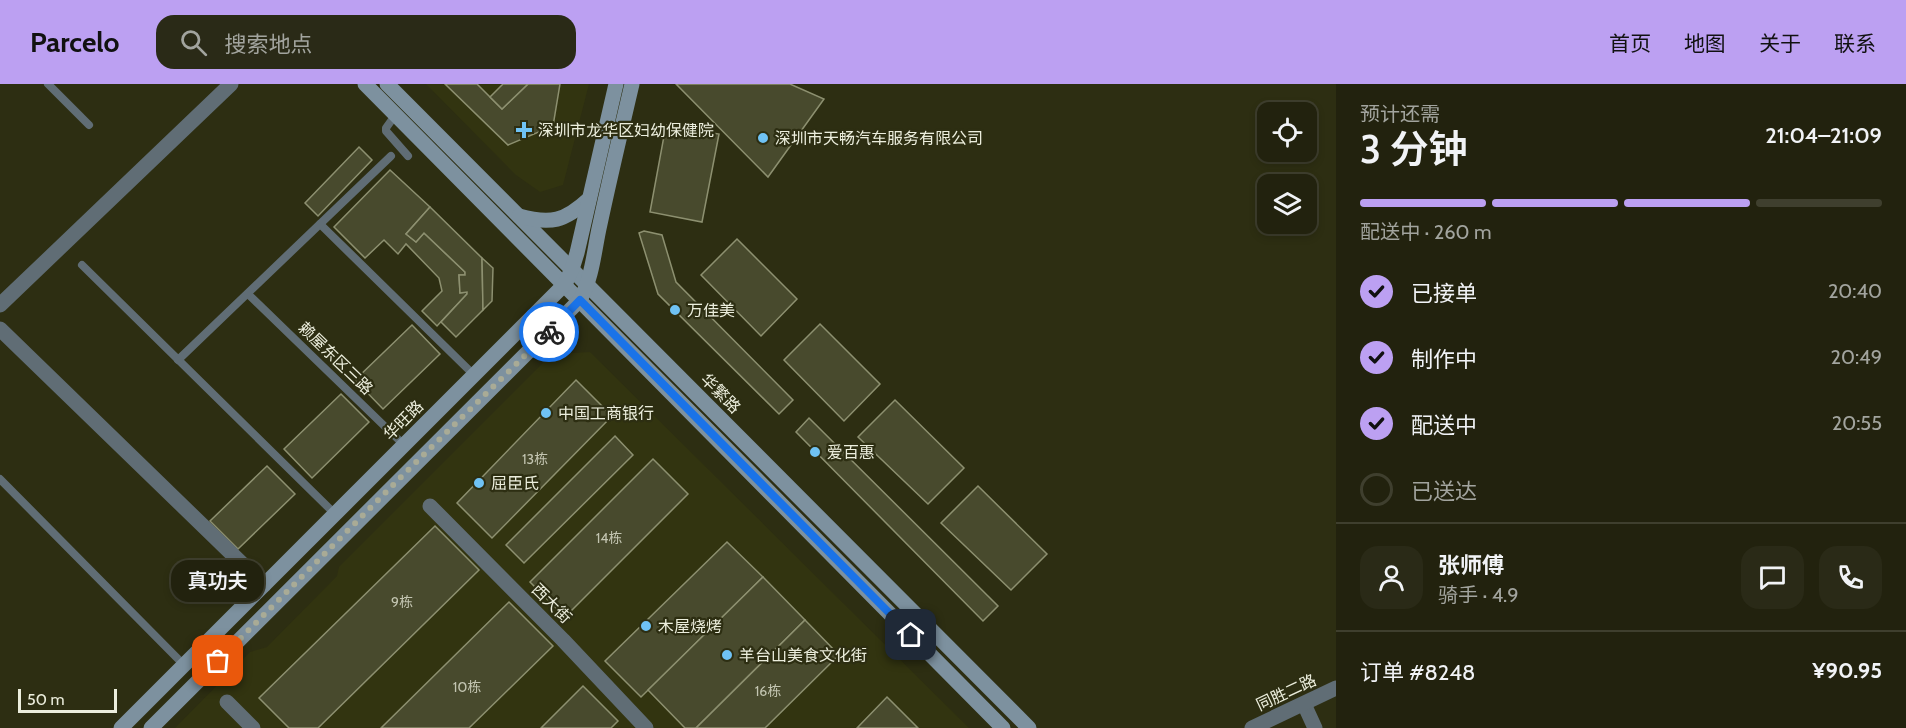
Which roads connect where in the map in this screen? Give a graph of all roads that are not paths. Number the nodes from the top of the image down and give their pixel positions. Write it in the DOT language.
graph roads {
  1 [pos="48,84"];
  2 [pos="231,84"];
  3 [pos="365,84"];
  4 [pos="387,84"];
  5 [pos="616,84"];
  6 [pos="632,84"];
  7 [pos="396,114"];
  8 [pos="88,125"];
  9 [pos="391,156"];
  10 [pos="408,156"];
  11 [pos="589,199"];
  12 [pos="519,216"];
  13 [pos="320,224"];
  14 [pos="82,265"];
  15 [pos="572,270"];
  16 [pos="565,284"];
  17 [pos="588,285"];
  18 [pos="248,294"];
  19 [pos="580,300"];
  20 [pos="0,305"];
  21 [pos="0,329"];
  22 [pos="178,360"];
  23 [pos="474,375"];
  24 [pos="404,445"];
  25 [pos="0,479"];
  26 [pos="430,506"];
  27 [pos="335,514"];
  28 [pos="264,585"];
  29 [pos="184,665"];
  30 [pos="1336,688"];
  31 [pos="227,702"];
  32 [pos="1304,704"];
  33 [pos="121,728"];
  34 [pos="151,728"];
  35 [pos="253,728"];
  36 [pos="646,728"];
  37 [pos="1003,728"];
  38 [pos="1029,728"];
  39 [pos="1252,728"];
  40 [pos="1315,728"];
  1 -- 8 [label="lane"];
  2 -- 20 [label="street"];
  3 -- 7 [label="main road, 华繁路"];
  4 -- 12 [label="main road, 华繁路"];
  5 -- 11 [label="main road, 华旺路"];
  6 -- 17 [label="main road"];
  7 -- 10 [label="lane"];
  7 -- 16 [label="main road, 华繁路"];
  9 -- 13 [label="lane"];
  11 -- 12 [label="main road"];
  11 -- 15 [label="main road, 华旺路"];
  12 -- 15 [label="main road, 华繁路"];
  13 -- 18 [label="lane"];
  13 -- 23 [label="lane"];
  14 -- 22 [label="lane"];
  15 -- 16 [label="main road, 华旺路"];
  15 -- 17 [label="main road, 华繁路"];
  16 -- 19 [label="main road, 华繁路"];
  16 -- 23 [label="main road, 华旺路"];
  17 -- 19 [label="main road"];
  17 -- 38 [label="main road, 华繁路"];
  18 -- 22 [label="lane"];
  18 -- 24 [label="lane, 赖屋东区三路"];
  19 -- 34 [label="main road"];
  19 -- 37 [label="main road, 华繁路"];
  21 -- 28 [label="street"];
  22 -- 27 [label="lane"];
  23 -- 24 [label="main road, 华旺路"];
  24 -- 27 [label="main road, 华旺路"];
  25 -- 29 [label="lane"];
  26 -- 36 [label="street, 西大街"];
  27 -- 28 [label="main road, 华旺路"];
  28 -- 29 [label="main road, 华旺路"];
  29 -- 33 [label="main road, 华旺路"];
  30 -- 32 [label="street, 同胜二路"];
  31 -- 35 [label="street"];
  32 -- 39 [label="street, 同胜二路"];
  32 -- 40 [label="street"];
}
